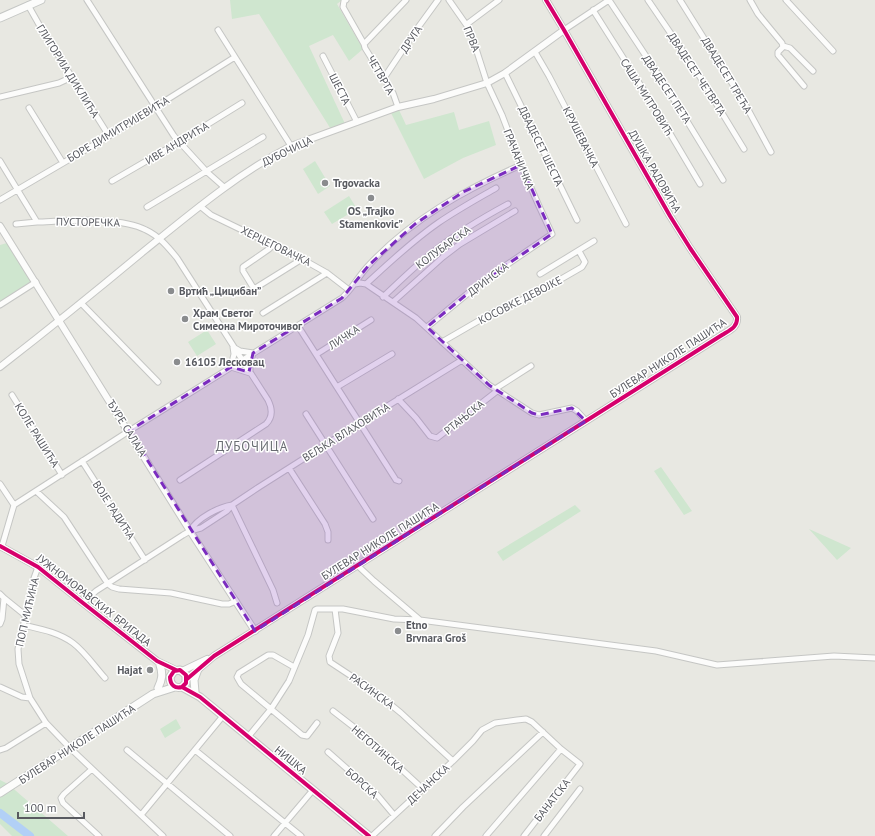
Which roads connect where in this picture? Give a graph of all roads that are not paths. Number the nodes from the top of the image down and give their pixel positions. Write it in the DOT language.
graph roads {
  1 [pos="41,0"];
  2 [pos="87,0"];
  3 [pos="406,0"];
  4 [pos="438,0"];
  5 [pos="449,0"];
  6 [pos="499,0"];
  7 [pos="546,0"];
  8 [pos="609,0"];
  9 [pos="648,0"];
  10 [pos="680,0"];
  11 [pos="750,0"];
  12 [pos="786,0"];
  13 [pos="345,1"];
  14 [pos="601,2"];
  15 [pos="28,5"];
  16 [pos="593,10"];
  17 [pos="0,18"];
  18 [pos="467,24"];
  19 [pos="218,30"];
  20 [pos="564,30"];
  21 [pos="364,44"];
  22 [pos="783,46"];
  23 [pos="833,51"];
  24 [pos="535,52"];
  25 [pos="323,56"];
  26 [pos="235,57"];
  27 [pos="812,71"];
  28 [pos="505,73"];
  29 [pos="72,77"];
  30 [pos="384,78"];
  31 [pos="487,83"];
  32 [pos="804,86"];
  33 [pos="0,97"];
  34 [pos="242,103"];
  35 [pos="155,107"];
  36 [pos="398,107"];
  37 [pos="29,108"];
  38 [pos="357,122"];
  39 [pos="109,136"];
  40 [pos="263,137"];
  41 [pos="179,142"];
  42 [pos="291,146"];
  43 [pos="744,150"];
  44 [pos="771,152"];
  45 [pos="0,161"];
  46 [pos="63,163"];
  47 [pos="521,165"];
  48 [pos="207,172"];
  49 [pos="723,180"];
  50 [pos="112,181"];
  51 [pos="700,184"];
  52 [pos="224,187"];
  53 [pos="496,188"];
  54 [pos="18,190"];
  55 [pos="0,200"];
  56 [pos="508,204"];
  57 [pos="200,206"];
  58 [pos="147,208"];
  59 [pos="515,211"];
  60 [pos="577,220"];
  61 [pos="37,222"];
  62 [pos="16,224"];
  63 [pos="626,224"];
  64 [pos="0,226"];
  65 [pos="552,234"];
  66 [pos="159,239"];
  67 [pos="594,241"];
  68 [pos="274,244"];
  69 [pos="579,251"];
  70 [pos="302,259"];
  71 [pos="327,273"];
  72 [pos="540,274"];
  73 [pos="36,282"];
  74 [pos="355,284"];
  75 [pos="366,284"];
  76 [pos="349,290"];
  77 [pos="383,297"];
  78 [pos="393,302"];
  79 [pos="81,303"];
  80 [pos="0,304"];
  81 [pos="264,313"];
  82 [pos="736,316"];
  83 [pos="371,320"];
  84 [pos="60,321"];
  85 [pos="298,326"];
  86 [pos="427,327"];
  87 [pos="442,342"];
  88 [pos="233,347"];
  89 [pos="253,353"];
  90 [pos="317,354"];
  91 [pos="392,354"];
  92 [pos="242,360"];
  93 [pos="462,360"];
  94 [pos="531,366"];
  95 [pos="0,367"];
  96 [pos="231,367"];
  97 [pos="250,373"];
  98 [pos="158,382"];
  99 [pos="338,387"];
  100 [pos="496,390"];
  101 [pos="12,395"];
  102 [pos="398,399"];
  103 [pos="306,414"];
  104 [pos="586,421"];
  105 [pos="360,423"];
  106 [pos="129,430"];
  107 [pos="325,445"];
  108 [pos="82,461"];
  109 [pos="289,468"];
  110 [pos="62,475"];
  111 [pos="180,480"];
  112 [pos="398,481"];
  113 [pos="0,484"];
  114 [pos="36,492"];
  115 [pos="14,505"];
  116 [pos="232,505"];
  117 [pos="373,519"];
  118 [pos="190,531"];
  119 [pos="328,540"];
  120 [pos="1,546"];
  121 [pos="145,560"];
  122 [pos="358,566"];
  123 [pos="38,567"];
  124 [pos="108,584"];
  125 [pos="2,596"];
  126 [pos="236,601"];
  127 [pos="82,603"];
  128 [pos="277,603"];
  129 [pos="335,609"];
  130 [pos="25,615"];
  131 [pos="420,620"];
  132 [pos="0,624"];
  133 [pos="23,625"];
  134 [pos="255,631"];
  135 [pos="214,656"];
  136 [pos="875,658"];
  137 [pos="159,663"];
  138 [pos="294,667"];
  139 [pos="198,669"];
  140 [pos="179,671"];
  141 [pos="105,678"];
  142 [pos="170,679"];
  143 [pos="183,684"];
  144 [pos="0,687"];
  145 [pos="158,688"];
  146 [pos="153,694"];
  147 [pos="198,695"];
  148 [pos="30,698"];
  149 [pos="271,709"];
  150 [pos="333,711"];
  151 [pos="223,716"];
  152 [pos="46,722"];
  153 [pos="317,723"];
  154 [pos="543,732"];
  155 [pos="248,737"];
  156 [pos="70,748"];
  157 [pos="561,749"];
  158 [pos="0,750"];
  159 [pos="127,750"];
  160 [pos="196,750"];
  161 [pos="328,752"];
  162 [pos="453,761"];
  163 [pos="92,768"];
  164 [pos="167,784"];
  165 [pos="580,788"];
  166 [pos="423,789"];
  167 [pos="313,790"];
  168 [pos="1,792"];
  169 [pos="141,815"];
  170 [pos="394,815"];
  171 [pos="285,823"];
  172 [pos="99,836"];
  173 [pos="163,836"];
  174 [pos="230,836"];
  175 [pos="274,836"];
  176 [pos="301,836"];
  177 [pos="371,836"];
  178 [pos="435,836"];
  179 [pos="486,836"];
  180 [pos="524,836"];
  181 [pos="544,836"];
  1 -- 15 [label="main road"];
  2 -- 35 [label="street"];
  3 -- 21 [label="street"];
  4 -- 30 [label="street, ДРУГА"];
  5 -- 18 [label="street, ПРВА"];
  6 -- 18 [label="street"];
  7 -- 20 [label="street, ДУШКА РАДОВИЋА"];
  8 -- 14 [label="street, ДУБОЧИЦА"];
  8 -- 49 [label="street, ДВАДЕСЕТ ПЕТА"];
  9 -- 43 [label="street, ДВАДЕСЕТ ЧЕТВРТА"];
  10 -- 44 [label="street, ДВАДЕСЕТ ТРЕЋА"];
  11 -- 22 [label="street"];
  12 -- 23 [label="street"];
  13 -- 21 [label="street, ЧЕТВРТА"];
  14 -- 16 [label="street, ДУБОЧИЦА"];
  15 -- 17 [label="main road"];
  15 -- 29 [label="street, ГЛИГОРИЈА ДИКЛИЋА"];
  16 -- 20 [label="street, ДУБОЧИЦА"];
  16 -- 51 [label="street, САША МИТРОВИЋ"];
  18 -- 31 [label="street, ПРВА"];
  19 -- 26 [label="street"];
  20 -- 24 [label="street, ДУБОЧИЦА"];
  20 -- 82 [label="street, ДУШКА РАДОВИЋА"];
  21 -- 30 [label="street, ЧЕТВРТА"];
  22 -- 27 [label="street"];
  22 -- 32 [label="street"];
  24 -- 28 [label="street, ДУБОЧИЦА"];
  24 -- 63 [label="street, КРУШЕВАЧКА"];
  25 -- 38 [label="street, ШЕСТА"];
  26 -- 35 [label="street, БОРЕ ДИМИТРИЈЕВИЋА"];
  26 -- 42 [label="street"];
  28 -- 31 [label="street, ДУБОЧИЦА"];
  28 -- 60 [label="street, ДВАДЕСЕТ ШЕСТА"];
  29 -- 33 [label="street"];
  29 -- 39 [label="street, ГЛИГОРИЈА ДИКЛИЋА"];
  30 -- 36 [label="street, ЧЕТВРТА"];
  31 -- 36 [label="street, ДУБОЧИЦА"];
  31 -- 47 [label="street, ГРАЧАНИЧКА"];
  34 -- 41 [label="street, ИВЕ АНДРИЋА"];
  35 -- 39 [label="street, БОРЕ ДИМИТРИЈЕВИЋА"];
  35 -- 41 [label="street"];
  36 -- 38 [label="street, ДУБОЧИЦА"];
  37 -- 46 [label="street"];
  38 -- 42 [label="street, ДУБОЧИЦА"];
  39 -- 46 [label="street, БОРЕ ДИМИТРИЈЕВИЋА"];
  40 -- 48 [label="street"];
  41 -- 48 [label="street"];
  41 -- 50 [label="street, ИВЕ АНДРИЋА"];
  42 -- 52 [label="street, ДУБОЧИЦА"];
  45 -- 54 [label="street"];
  46 -- 54 [label="street, БОРЕ ДИМИТРИЈЕВИЋА"];
  47 -- 65 [label="street, ГРАЧАНИЧКА"];
  47 -- 74 [label="street"];
  48 -- 52 [label="street"];
  48 -- 58 [label="street"];
  52 -- 57 [label="street, ДУБОЧИЦА"];
  53 -- 75 [label="street"];
  54 -- 55 [label="street, БОРЕ ДИМИТРИЈЕВИЋА"];
  54 -- 61 [label="street"];
  56 -- 77 [label="street, КОЛУБАРСКА"];
  57 -- 66 [label="street, ДУБОЧИЦА"];
  57 -- 68 [label="street, ХЕРЦЕГОВАЧКА"];
  59 -- 78 [label="street"];
  61 -- 62 [label="street, ПУСТОРЕЧКА"];
  61 -- 66 [label="street, ПУСТОРЕЧКА"];
  64 -- 73 [label="street, ЂУРЕ САЛАЈА"];
  65 -- 86 [label="street, ДРИНСКА"];
  66 -- 79 [label="street, ДУБОЧИЦА"];
  66 -- 88 [label="street, ПУСТОРЕЧКА"];
  67 -- 69 [label="street, КОСОВКЕ ДЕВОЈКЕ"];
  68 -- 70 [label="street, ХЕРЦЕГОВАЧКА"];
  68 -- 70 [label="street"];
  69 -- 72 [label="street, КОСОВКЕ ДЕВОЈКЕ"];
  69 -- 87 [label="street, КОСОВКЕ ДЕВОЈКЕ"];
  70 -- 71 [label="street, ХЕРЦЕГОВАЧКА"];
  71 -- 76 [label="street, ХЕРЦЕГОВАЧКА"];
  71 -- 81 [label="street"];
  73 -- 80 [label="street"];
  73 -- 84 [label="street, ЂУРЕ САЛАЈА"];
  74 -- 75 [label="street"];
  74 -- 76 [label="street"];
  75 -- 77 [label="street"];
  76 -- 85 [label="street"];
  77 -- 78 [label="street"];
  78 -- 86 [label="street"];
  79 -- 84 [label="street, ДУБОЧИЦА"];
  79 -- 98 [label="street"];
  82 -- 104 [label="street, БУЛЕВАР НИКОЛЕ ПАШИЋА"];
  83 -- 90 [label="street, ЛИЧКА"];
  84 -- 95 [label="street, ДУБОЧИЦА"];
  84 -- 106 [label="street, ЂУРЕ САЛАЈА"];
  85 -- 89 [label="street"];
  85 -- 90 [label="street"];
  86 -- 87 [label="street"];
  87 -- 93 [label="street"];
  88 -- 89 [label="street"];
  88 -- 92 [label="street, ПУСТОРЕЧКА"];
  88 -- 96 [label="street"];
  89 -- 92 [label="street"];
  89 -- 97 [label="street"];
  90 -- 99 [label="street"];
  91 -- 99 [label="street"];
  92 -- 96 [label="street"];
  92 -- 97 [label="street, ПУСТОРЕЧКА"];
  93 -- 100 [label="street"];
  93 -- 102 [label="street, ВЕЉКА ВЛАХОВИЋА"];
  94 -- 100 [label="street, РТАЊСКА"];
  96 -- 97 [label="street"];
  96 -- 106 [label="street"];
  97 -- 111 [label="street, ПУСТОРЕЧКА"];
  99 -- 105 [label="street"];
  100 -- 102 [label="street, РТАЊСКА"];
  100 -- 104 [label="street"];
  101 -- 110 [label="street, КОЛЕ РАШИЋА"];
  102 -- 105 [label="street, ВЕЉКА ВЛАХОВИЋА"];
  103 -- 107 [label="street"];
  104 -- 122 [label="street, БУЛЕВАР НИКОЛЕ ПАШИЋА"];
  105 -- 107 [label="street, ВЕЉКА ВЛАХОВИЋА"];
  105 -- 112 [label="street"];
  106 -- 108 [label="street"];
  106 -- 118 [label="street, ЂУРЕ САЛАЈА"];
  107 -- 109 [label="street, ВЕЉКА ВЛАХОВИЋА"];
  107 -- 117 [label="street"];
  108 -- 110 [label="street"];
  108 -- 121 [label="street, ВОЈЕ РАДИЋА"];
  109 -- 116 [label="street, ВЕЉКА ВЛАХОВИЋА"];
  109 -- 119 [label="street"];
  110 -- 114 [label="street"];
  113 -- 115 [label="street"];
  114 -- 115 [label="street"];
  114 -- 124 [label="street"];
  115 -- 120 [label="street"];
  116 -- 118 [label="street, ВЕЉКА ВЛАХОВИЋА"];
  116 -- 128 [label="street"];
  118 -- 121 [label="street, ВЕЉКА ВЛАХОВИЋА"];
  118 -- 126 [label="street, ЂУРЕ САЛАЈА"];
  120 -- 123 [label="street, ЈУЖНОМОРАВСКИХ БРИГАДА"];
  121 -- 124 [label="street, ВЕЉКА ВЛАХОВИЋА"];
  122 -- 131 [label="street"];
  122 -- 134 [label="street, БУЛЕВАР НИКОЛЕ ПАШИЋА"];
  123 -- 127 [label="street, ЈУЖНОМОРАВСКИХ БРИГАДА"];
  123 -- 130 [label="street, ПОП МИЋИНА"];
  124 -- 126 [label="street"];
  124 -- 127 [label="street, ВЕЉКА ВЛАХОВИЋА"];
  125 -- 130 [label="street"];
  125 -- 132 [label="street"];
  126 -- 134 [label="street, ЂУРЕ САЛАЈА"];
  127 -- 137 [label="street, ЈУЖНОМОРАВСКИХ БРИГАДА"];
  129 -- 131 [label="street"];
  129 -- 138 [label="street"];
  129 -- 162 [label="street, РАСИНСКА"];
  130 -- 133 [label="street, ПОП МИЋИНА"];
  131 -- 136 [label="street"];
  133 -- 141 [label="street"];
  133 -- 148 [label="street, ПОП МИЋИНА"];
  134 -- 135 [label="street, БУЛЕВАР НИКОЛЕ ПАШИЋА"];
  135 -- 139 [label="street, БУЛЕВАР НИКОЛЕ ПАШИЋА"];
  135 -- 140 [label="street"];
  137 -- 140 [label="street, ЈУЖНОМОРАВСКИХ БРИГАДА"];
  137 -- 142 [label="street, ЈУЖНОМОРАВСКИХ БРИГАДА"];
  137 -- 145 [label="main road"];
  138 -- 149 [label="street"];
  138 -- 149 [label="street"];
  139 -- 143 [label="street, БУЛЕВАР НИКОЛЕ ПАШИЋА"];
  139 -- 147 [label="main road"];
  140 -- 142 [label="main road"];
  140 -- 143 [label="main road"];
  142 -- 143 [label="main road"];
  142 -- 145 [label="main road, БУЛЕВАР НИКОЛЕ ПАШИЋА"];
  143 -- 146 [label="main road, БУЛЕВАР НИКОЛЕ ПАШИЋА"];
  143 -- 147 [label="main road, НИШКА"];
  144 -- 148 [label="street"];
  145 -- 146 [label="main road, БУЛЕВАР НИКОЛЕ ПАШИЋА"];
  146 -- 156 [label="main road, БУЛЕВАР НИКОЛЕ ПАШИЋА"];
  147 -- 151 [label="main road, НИШКА"];
  148 -- 152 [label="street, ПОП МИЋИНА"];
  149 -- 153 [label="street"];
  149 -- 155 [label="street"];
  150 -- 166 [label="street, НЕГОТИНСКА"];
  151 -- 155 [label="main road, НИШКА"];
  151 -- 160 [label="street"];
  152 -- 156 [label="street, ПОП МИЋИНА"];
  152 -- 158 [label="street"];
  154 -- 157 [label="street"];
  154 -- 162 [label="street, ДЕЧАНСКА"];
  154 -- 178 [label="street"];
  155 -- 167 [label="main road, НИШКА"];
  156 -- 163 [label="street, ПОП МИЋИНА"];
  156 -- 168 [label="main road, БУЛЕВАР НИКОЛЕ ПАШИЋА"];
  157 -- 179 [label="street"];
  157 -- 180 [label="street, БАНАТСКА"];
  159 -- 164 [label="street"];
  160 -- 164 [label="street"];
  160 -- 171 [label="street"];
  161 -- 170 [label="street, БОРСКА"];
  162 -- 166 [label="street, ДЕЧАНСКА"];
  163 -- 169 [label="street, ПОП МИЋИНА"];
  163 -- 172 [label="street"];
  164 -- 169 [label="street"];
  164 -- 174 [label="street"];
  165 -- 181 [label="street"];
  166 -- 170 [label="street, ДЕЧАНСКА"];
  167 -- 171 [label="street"];
  167 -- 177 [label="main road, НИШКА"];
  169 -- 173 [label="street, ПОП МИЋИНА"];
  170 -- 177 [label="street, ДЕЧАНСКА"];
  171 -- 175 [label="street"];
  171 -- 176 [label="street"];
}
